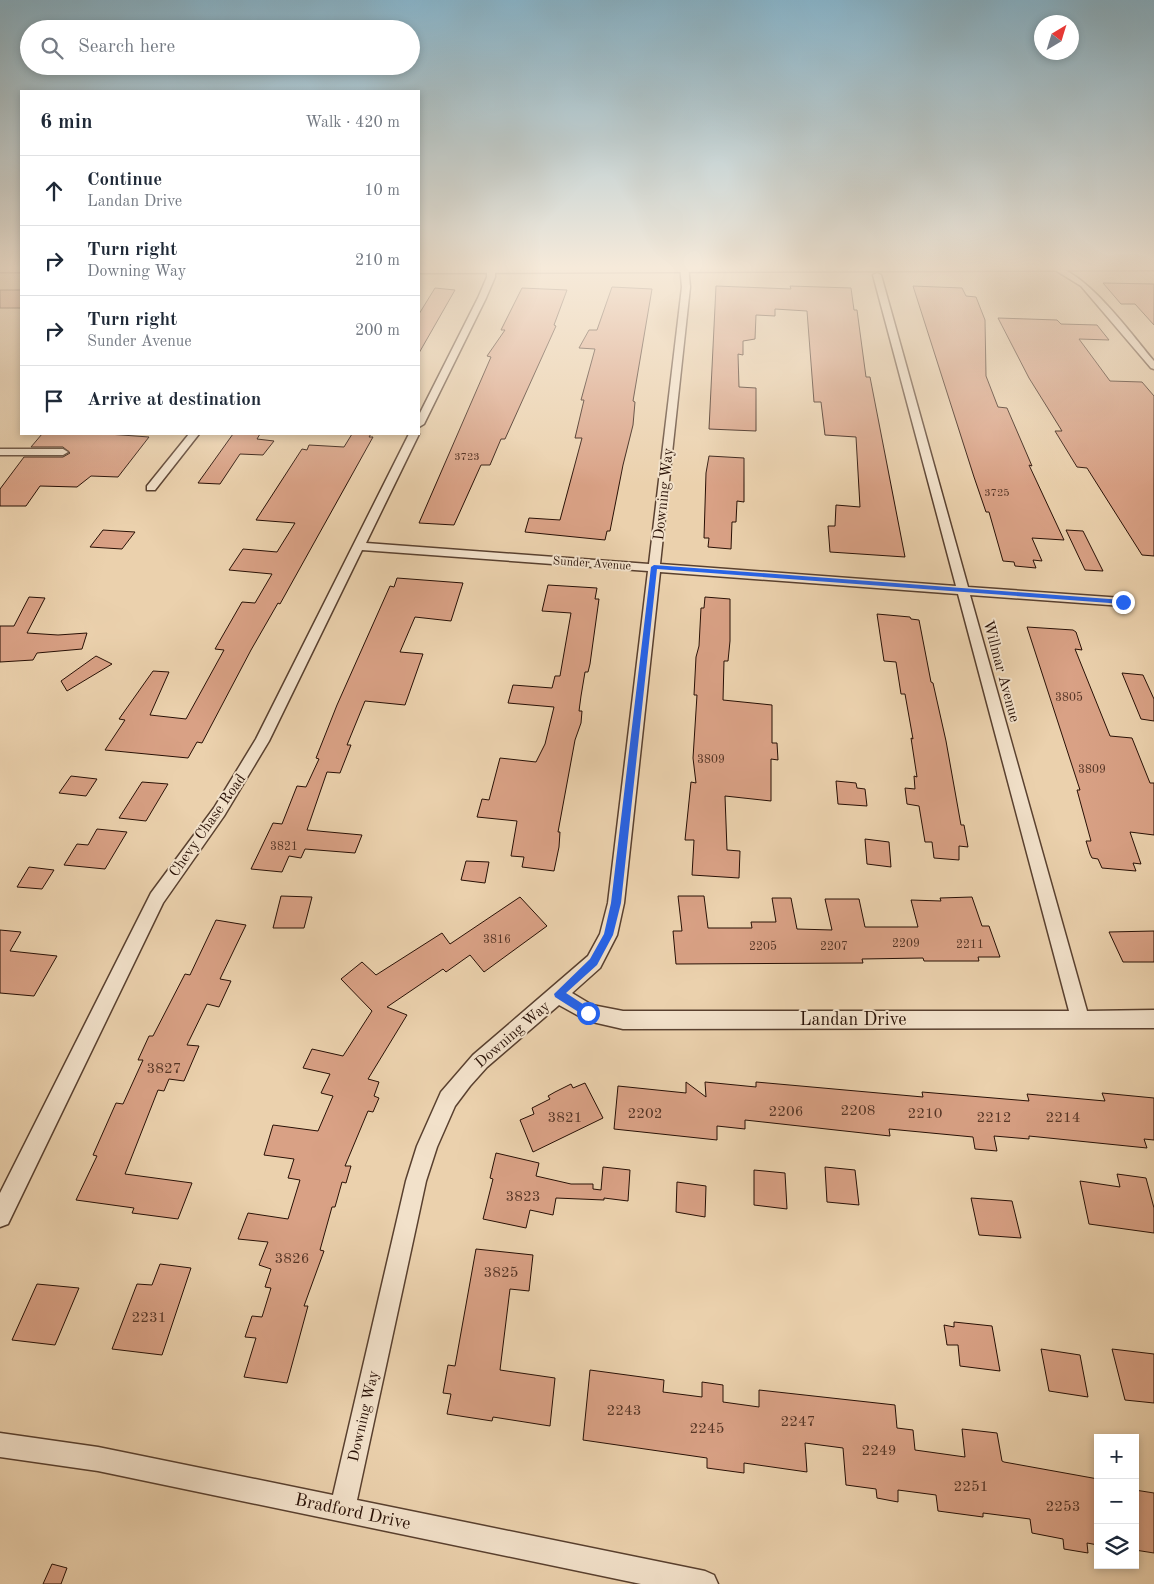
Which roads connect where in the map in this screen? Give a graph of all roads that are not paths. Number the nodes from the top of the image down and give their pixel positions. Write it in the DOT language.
graph roads {
  1 [pos="460,339"];
  2 [pos="680,339"];
  3 [pos="895,339"];
  4 [pos="1131,339"];
  5 [pos="1154,366"];
  6 [pos="420,422"];
  7 [pos="193,435"];
  8 [pos="414,435"];
  9 [pos="0,452"];
  10 [pos="62,452"];
  11 [pos="151,488"];
  12 [pos="360,546"];
  13 [pos="654,567"];
  14 [pos="964,590"];
  15 [pos="1123,602"];
  16 [pos="558,994"];
  17 [pos="1080,1019"];
  18 [pos="1154,1019"];
  19 [pos="0,1216"];
  20 [pos="0,1444"];
  21 [pos="342,1509"];
  22 [pos="705,1584"];
  1 -- 6 [label="street"];
  2 -- 13 [label="street, Downing Way"];
  3 -- 14 [label="street, Willmar Avenue"];
  4 -- 5 [label="street"];
  7 -- 11 [label="street"];
  8 -- 12 [label="street, Chevy Chase Road"];
  9 -- 10 [label="street"];
  12 -- 13 [label="street, Sunder Avenue"];
  12 -- 19 [label="street, Chevy Chase Road"];
  13 -- 14 [label="street, Sunder Avenue"];
  13 -- 16 [label="street, Downing Way"];
  14 -- 15 [label="street, Sunder Avenue"];
  14 -- 17 [label="street, Willmar Avenue"];
  16 -- 17 [label="street, Landan Drive"];
  16 -- 21 [label="street, Downing Way"];
  17 -- 18 [label="street, Landan Drive"];
  20 -- 21 [label="street, Bradford Drive"];
  21 -- 22 [label="street, Bradford Drive"];
}
